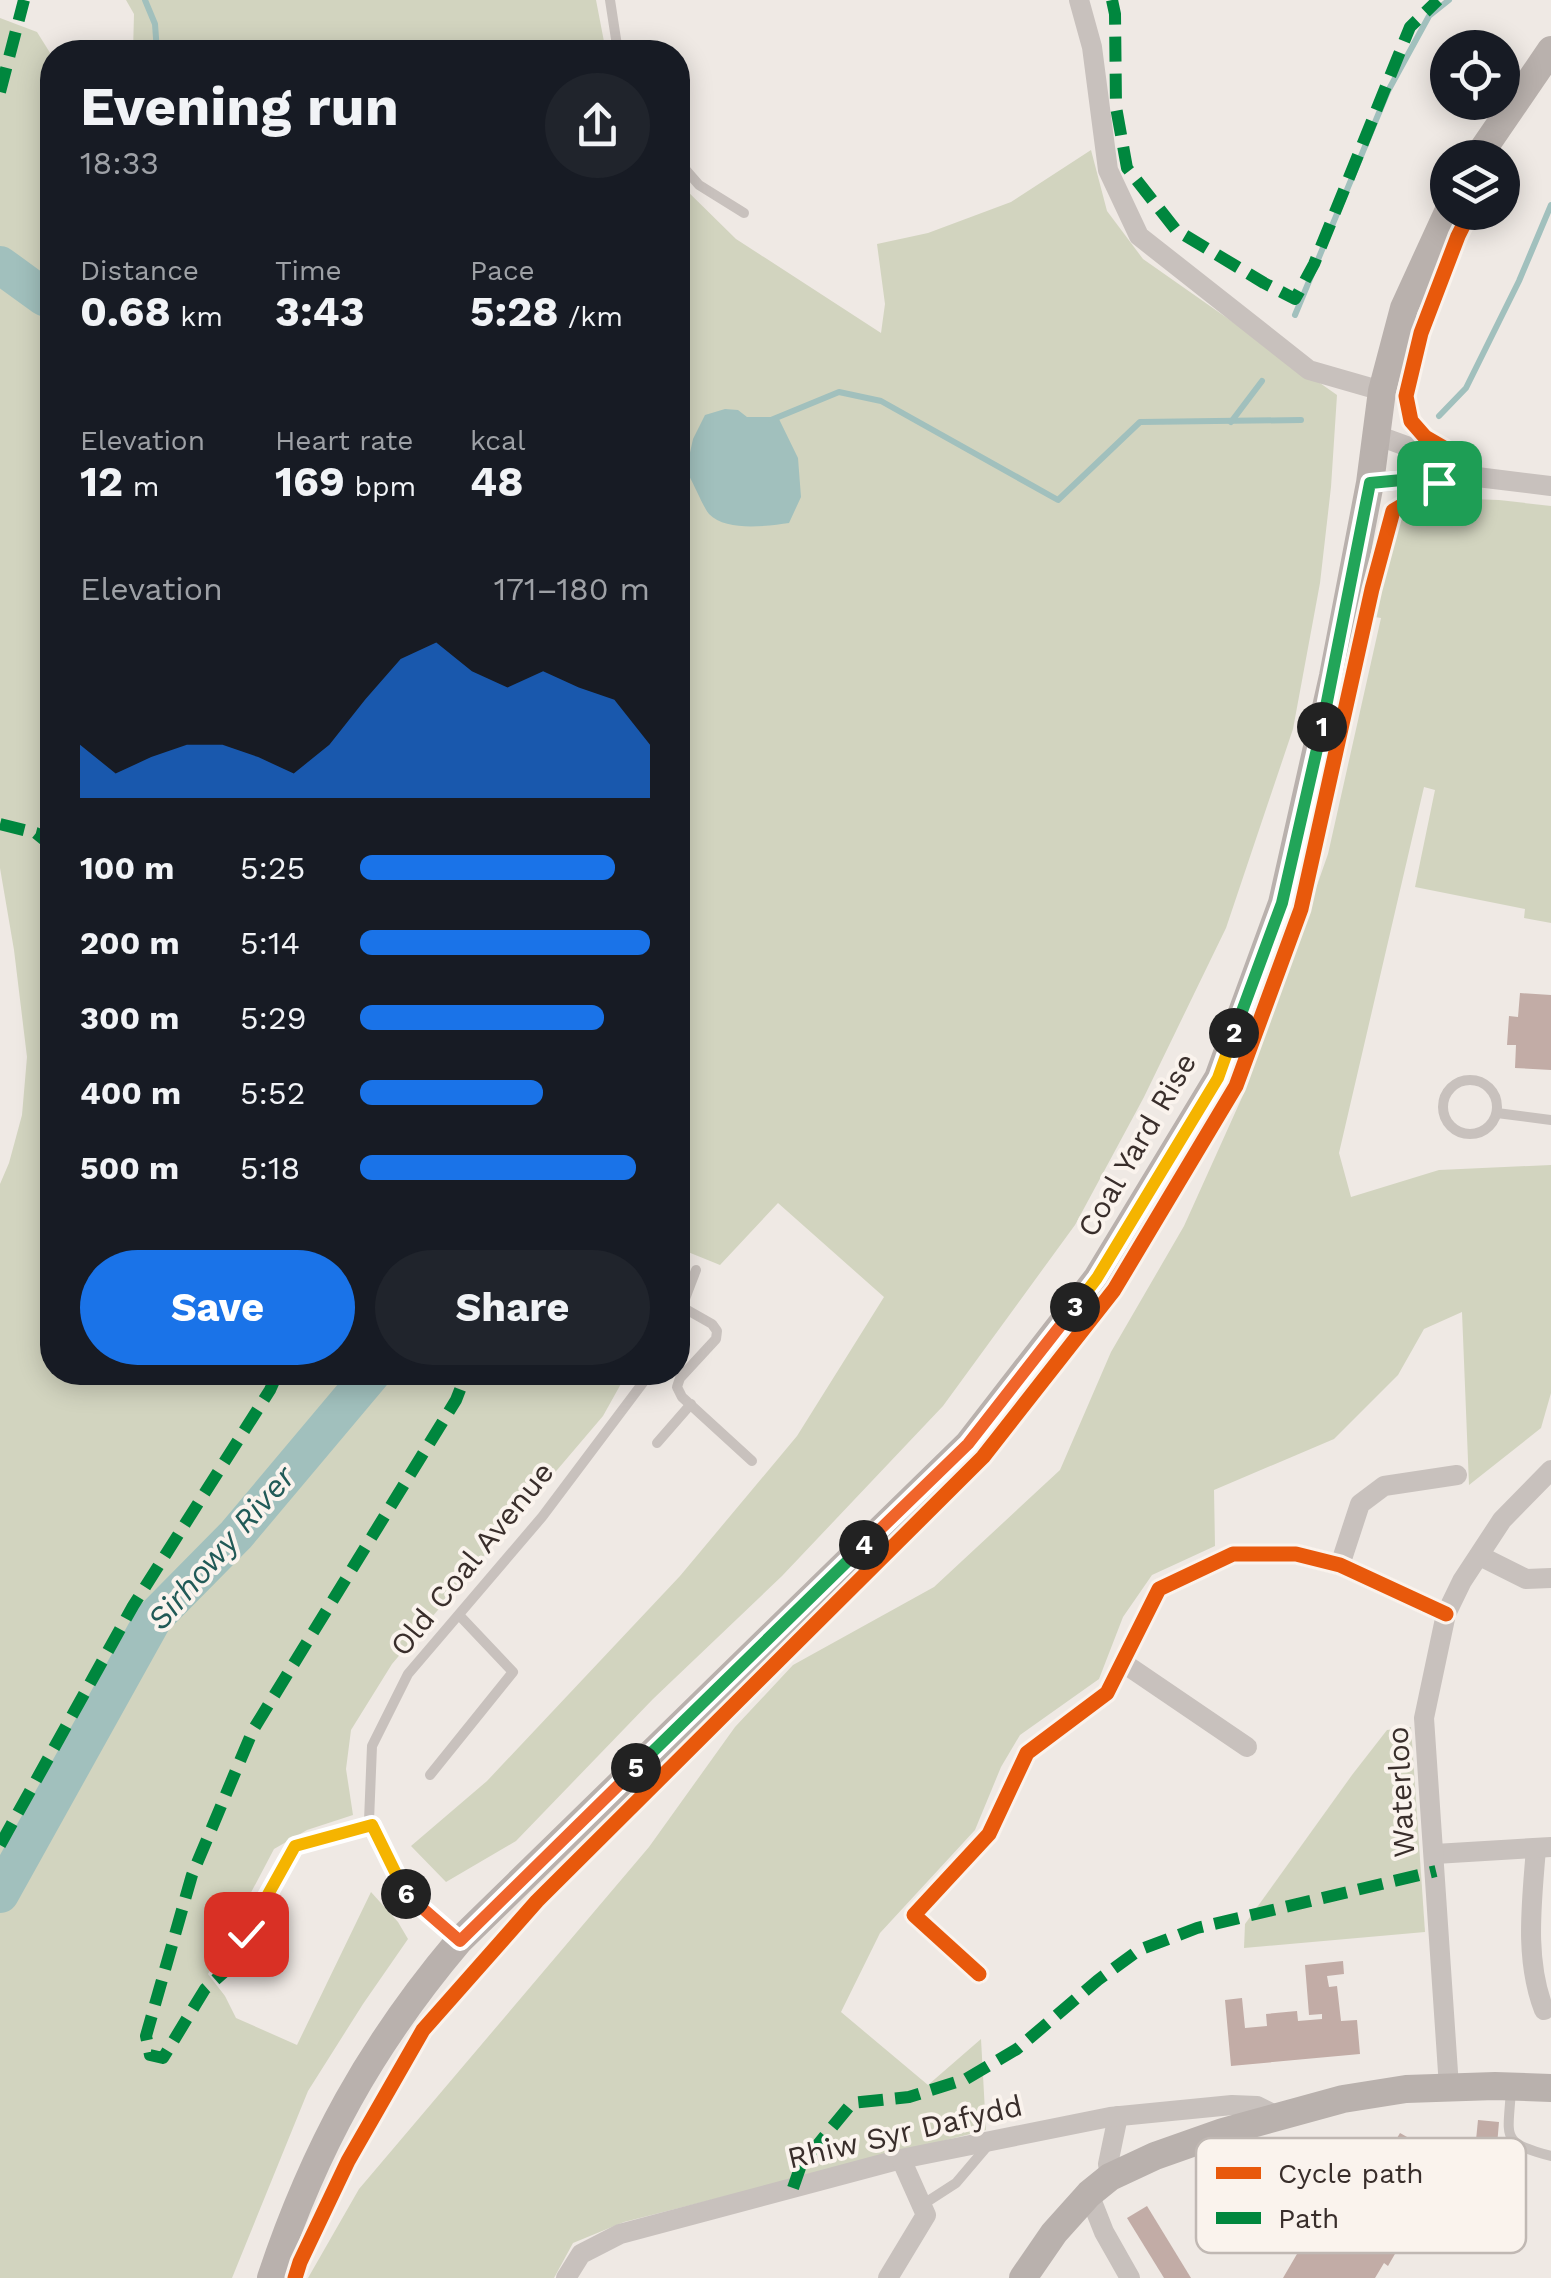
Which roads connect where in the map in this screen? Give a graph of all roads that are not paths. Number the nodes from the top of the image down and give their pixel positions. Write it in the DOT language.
graph roads {
  1 [pos="610,0"];
  2 [pos="1079,0"];
  3 [pos="616,40"];
  4 [pos="1551,50"];
  5 [pos="1489,140"];
  6 [pos="690,174"];
  7 [pos="744,212"];
  8 [pos="1440,230"];
  9 [pos="1382,391"];
  10 [pos="1376,435"];
  11 [pos="1469,476"];
  12 [pos="1370,483"];
  13 [pos="1551,486"];
  14 [pos="1497,1113"];
  15 [pos="1551,1120"];
  16 [pos="696,1270"];
  17 [pos="690,1286"];
  18 [pos="690,1316"];
  19 [pos="690,1367"];
  20 [pos="641,1385"];
  21 [pos="678,1385"];
  22 [pos="691,1404"];
  23 [pos="657,1444"];
  24 [pos="752,1460"];
  25 [pos="1551,1470"];
  26 [pos="1457,1475"];
  27 [pos="1480,1556"];
  28 [pos="1340,1565"];
  29 [pos="1551,1578"];
  30 [pos="1446,1614"];
  31 [pos="459,1616"];
  32 [pos="1122,1662"];
  33 [pos="1246,1747"];
  34 [pos="430,1775"];
  35 [pos="372,1825"];
  36 [pos="1544,1847"];
  37 [pos="1434,1854"];
  38 [pos="246,1934"];
  39 [pos="460,1941"];
  40 [pos="979,1974"];
  41 [pos="1547,2011"];
  42 [pos="1511,2086"];
  43 [pos="1449,2087"];
  44 [pos="1551,2088"];
  45 [pos="1118,2116"];
  46 [pos="1277,2116"];
  47 [pos="1205,2138"];
  48 [pos="1511,2138"];
  49 [pos="992,2140"];
  50 [pos="1196,2141"];
  51 [pos="1526,2149"];
  52 [pos="1551,2156"];
  53 [pos="902,2159"];
  54 [pos="1100,2185"];
  55 [pos="921,2205"];
  56 [pos="1041,2265"];
  57 [pos="271,2278"];
  58 [pos="566,2278"];
  59 [pos="888,2278"];
  60 [pos="1023,2278"];
  61 [pos="1130,2278"];
  1 -- 3 [label="lane"];
  2 -- 9 [label="street"];
  4 -- 5 [label="main road"];
  6 -- 7 [label="lane"];
  8 -- 9 [label="main road, Coal Yard Rise"];
  9 -- 10 [label="main road, Coal Yard Rise"];
  10 -- 11 [label="street"];
  10 -- 12 [label="main road, Coal Yard Rise"];
  11 -- 12 [label="street"];
  11 -- 13 [label="street"];
  12 -- 39 [label="main road, Coal Yard Rise"];
  14 -- 14 [label="lane"];
  14 -- 15 [label="lane"];
  16 -- 17 [label="lane"];
  18 -- 19 [label="lane"];
  20 -- 31 [label="lane, Old Coal Avenue"];
  21 -- 22 [label="lane"];
  22 -- 23 [label="lane"];
  22 -- 24 [label="lane"];
  25 -- 27 [label="street, Waterloo"];
  26 -- 28 [label="street"];
  27 -- 29 [label="street"];
  27 -- 30 [label="street, Waterloo"];
  28 -- 30 [label="street"];
  28 -- 32 [label="street"];
  30 -- 37 [label="street, Waterloo"];
  31 -- 34 [label="lane"];
  31 -- 35 [label="lane, Old Coal Avenue"];
  32 -- 33 [label="street"];
  32 -- 40 [label="street"];
  35 -- 38 [label="lane"];
  35 -- 39 [label="lane, Old Coal Avenue"];
  36 -- 37 [label="street"];
  36 -- 41 [label="street"];
  37 -- 43 [label="street, Waterloo"];
  39 -- 57 [label="main road, Coal Yard Rise"];
  42 -- 43 [label="main road"];
  42 -- 44 [label="main road"];
  42 -- 48 [label="lane"];
  43 -- 46 [label="main road"];
  45 -- 46 [label="street, Rhiw Syr Dafydd"];
  45 -- 49 [label="street, Rhiw Syr Dafydd"];
  45 -- 54 [label="street"];
  46 -- 47 [label="main road"];
  49 -- 53 [label="street, Rhiw Syr Dafydd"];
  49 -- 55 [label="lane"];
  50 -- 54 [label="main road"];
  51 -- 52 [label="lane"];
  53 -- 55 [label="street"];
  53 -- 58 [label="street, Rhiw Syr Dafydd"];
  54 -- 56 [label="main road"];
  54 -- 61 [label="street"];
  55 -- 59 [label="street"];
  56 -- 60 [label="main road"];
}
